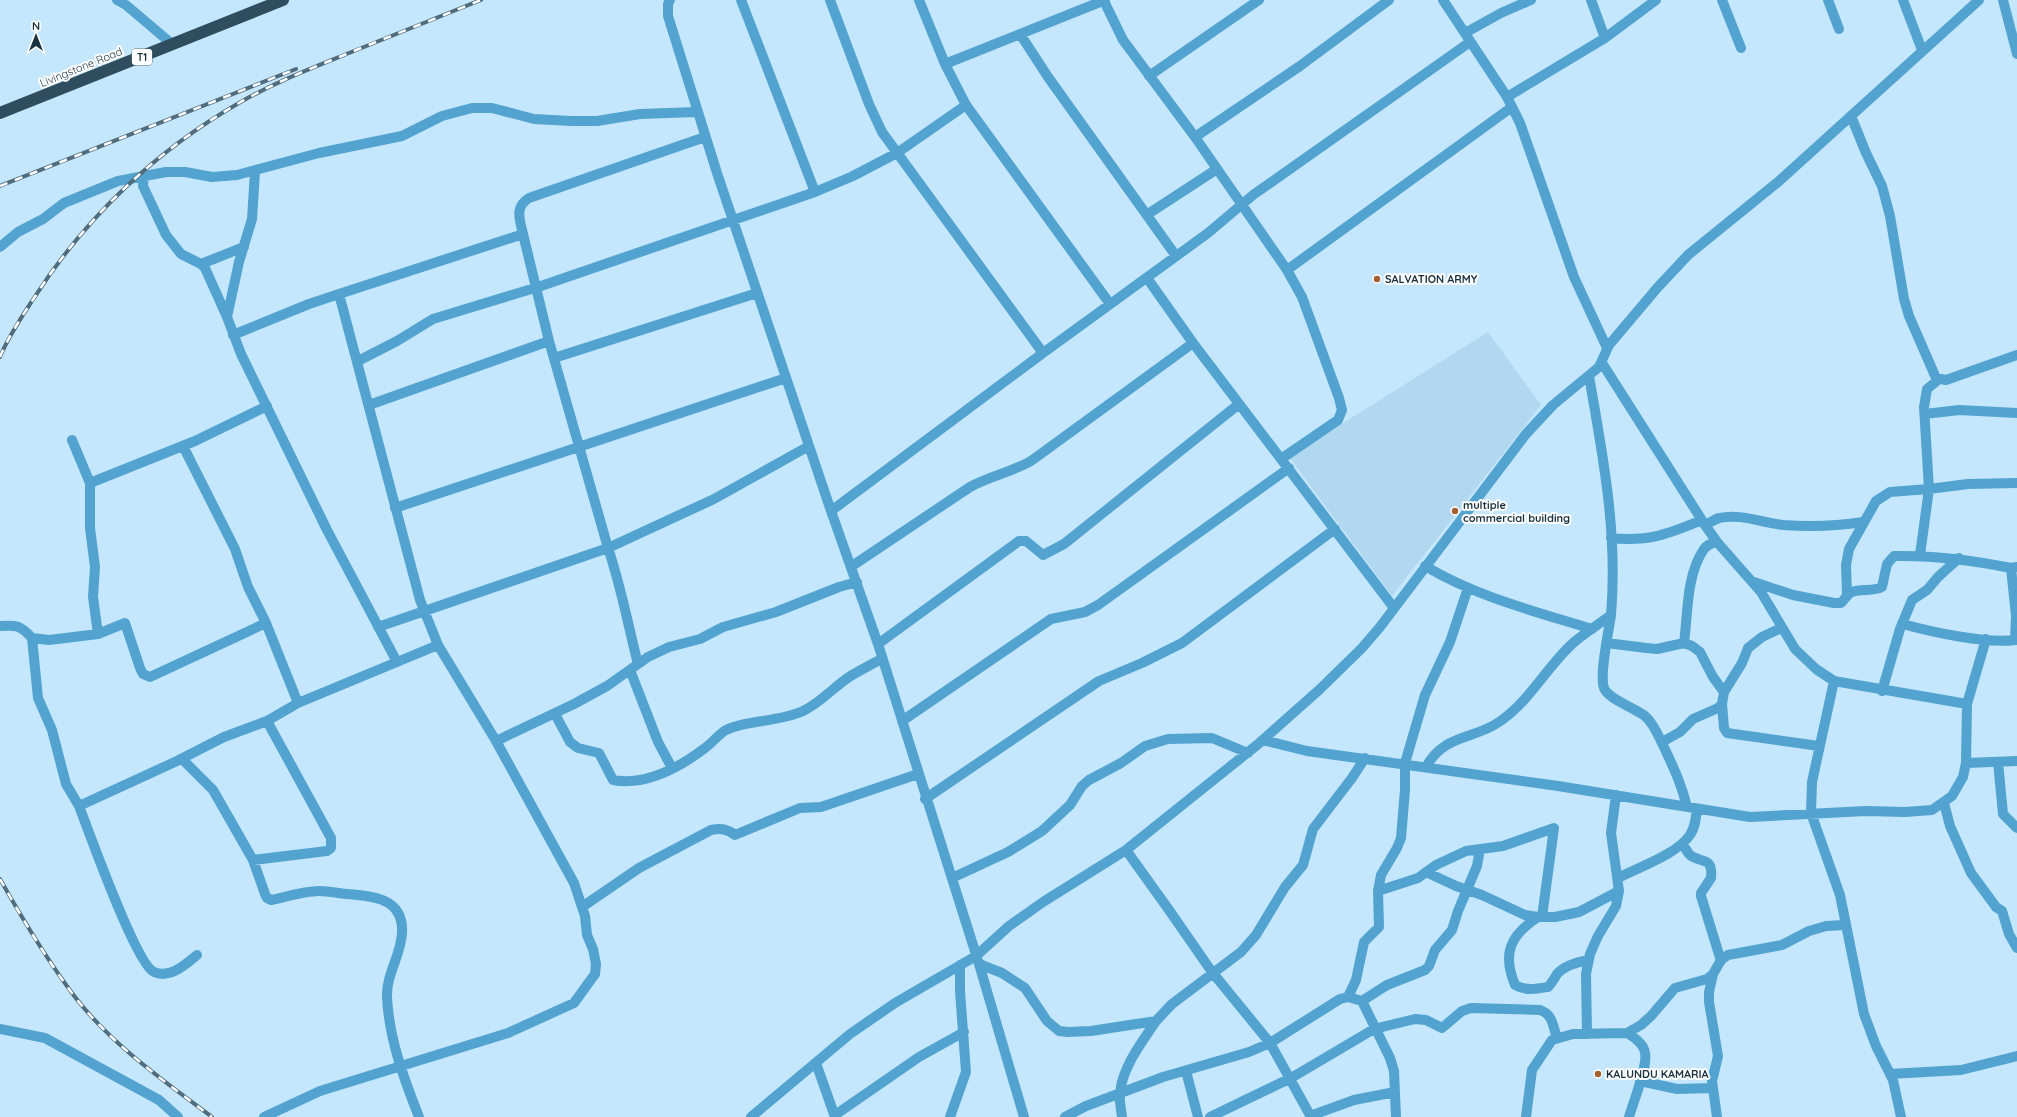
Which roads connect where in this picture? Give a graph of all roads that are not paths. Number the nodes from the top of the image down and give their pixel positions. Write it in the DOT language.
graph roads {
  1 [pos="117,0"];
  2 [pos="283,0"];
  3 [pos="670,0"];
  4 [pos="741,0"];
  5 [pos="830,0"];
  6 [pos="919,0"];
  7 [pos="1104,0"];
  8 [pos="1259,0"];
  9 [pos="1389,0"];
  10 [pos="1443,0"];
  11 [pos="1531,0"];
  12 [pos="1591,0"];
  13 [pos="1656,0"];
  14 [pos="1722,0"];
  15 [pos="1828,0"];
  16 [pos="1903,0"];
  17 [pos="1979,0"];
  18 [pos="2003,0"];
  19 [pos="1839,29"];
  20 [pos="1465,33"];
  21 [pos="1020,34"];
  22 [pos="1605,38"];
  23 [pos="1470,42"];
  24 [pos="172,44"];
  25 [pos="1741,48"];
  26 [pos="1922,50"];
  27 [pos="2017,54"];
  28 [pos="945,64"];
  29 [pos="1149,76"];
  30 [pos="1507,97"];
  31 [pos="966,105"];
  32 [pos="1512,107"];
  33 [pos="696,112"];
  34 [pos="0,113"];
  35 [pos="1851,116"];
  36 [pos="705,137"];
  37 [pos="1195,137"];
  38 [pos="897,153"];
  39 [pos="1217,169"];
  40 [pos="255,172"];
  41 [pos="144,175"];
  42 [pos="815,192"];
  43 [pos="1242,204"];
  44 [pos="1148,214"];
  45 [pos="733,220"];
  46 [pos="523,234"];
  47 [pos="0,247"];
  48 [pos="244,247"];
  49 [pos="1176,256"];
  50 [pos="201,264"];
  51 [pos="1287,270"];
  52 [pos="1147,278"];
  53 [pos="538,287"];
  54 [pos="758,293"];
  55 [pos="339,294"];
  56 [pos="1110,304"];
  57 [pos="227,317"];
  58 [pos="233,335"];
  59 [pos="549,341"];
  60 [pos="1193,343"];
  61 [pos="1607,348"];
  62 [pos="1043,353"];
  63 [pos="2017,355"];
  64 [pos="554,358"];
  65 [pos="358,361"];
  66 [pos="1602,363"];
  67 [pos="1589,376"];
  68 [pos="786,378"];
  69 [pos="1938,380"];
  70 [pos="1239,404"];
  71 [pos="369,405"];
  72 [pos="267,406"];
  73 [pos="2017,413"];
  74 [pos="1925,414"];
  75 [pos="72,440"];
  76 [pos="183,446"];
  77 [pos="809,446"];
  78 [pos="581,447"];
  79 [pos="1281,459"];
  80 [pos="1288,468"];
  81 [pos="90,483"];
  82 [pos="2017,483"];
  83 [pos="1929,489"];
  84 [pos="395,508"];
  85 [pos="831,511"];
  86 [pos="1703,522"];
  87 [pos="1863,522"];
  88 [pos="1335,529"];
  89 [pos="1611,538"];
  90 [pos="1717,542"];
  91 [pos="608,548"];
  92 [pos="1920,555"];
  93 [pos="1959,558"];
  94 [pos="852,566"];
  95 [pos="1425,566"];
  96 [pos="2014,568"];
  97 [pos="857,582"];
  98 [pos="1754,582"];
  99 [pos="1468,588"];
  100 [pos="1847,594"];
  101 [pos="1394,608"];
  102 [pos="424,613"];
  103 [pos="1611,615"];
  104 [pos="266,623"];
  105 [pos="1903,624"];
  106 [pos="0,626"];
  107 [pos="378,627"];
  108 [pos="1781,628"];
  109 [pos="1592,629"];
  110 [pos="98,634"];
  111 [pos="32,638"];
  112 [pos="1986,639"];
  113 [pos="2016,640"];
  114 [pos="1607,643"];
  115 [pos="1684,643"];
  116 [pos="878,644"];
  117 [pos="438,645"];
  118 [pos="881,659"];
  119 [pos="397,662"];
  120 [pos="638,664"];
  121 [pos="630,670"];
  122 [pos="1834,681"];
  123 [pos="1882,691"];
  124 [pos="1724,692"];
  125 [pos="298,703"];
  126 [pos="1722,704"];
  127 [pos="1967,704"];
  128 [pos="555,714"];
  129 [pos="267,721"];
  130 [pos="902,721"];
  131 [pos="1263,740"];
  132 [pos="496,741"];
  133 [pos="1662,742"];
  134 [pos="1819,746"];
  135 [pos="1248,753"];
  136 [pos="182,758"];
  137 [pos="1365,758"];
  138 [pos="2017,761"];
  139 [pos="1998,762"];
  140 [pos="1405,763"];
  141 [pos="1966,763"];
  142 [pos="1426,767"];
  143 [pos="672,768"];
  144 [pos="918,774"];
  145 [pos="1616,795"];
  146 [pos="925,799"];
  147 [pos="1944,803"];
  148 [pos="79,806"];
  149 [pos="1692,808"];
  150 [pos="1811,813"];
  151 [pos="2017,828"];
  152 [pos="1682,844"];
  153 [pos="1480,849"];
  154 [pos="1126,850"];
  155 [pos="253,860"];
  156 [pos="1426,872"];
  157 [pos="952,878"];
  158 [pos="1618,878"];
  159 [pos="1466,890"];
  160 [pos="1378,891"];
  161 [pos="1619,891"];
  162 [pos="582,907"];
  163 [pos="1540,917"];
  164 [pos="1845,925"];
  165 [pos="2017,948"];
  166 [pos="197,955"];
  167 [pos="977,960"];
  168 [pos="1589,960"];
  169 [pos="1721,961"];
  170 [pos="960,965"];
  171 [pos="1212,972"];
  172 [pos="1713,974"];
  173 [pos="1348,997"];
  174 [pos="1362,1001"];
  175 [pos="1156,1021"];
  176 [pos="0,1029"];
  177 [pos="1374,1029"];
  178 [pos="964,1032"];
  179 [pos="1627,1033"];
  180 [pos="1587,1034"];
  181 [pos="1557,1038"];
  182 [pos="1270,1043"];
  183 [pos="2017,1056"];
  184 [pos="816,1063"];
  185 [pos="400,1066"];
  186 [pos="1186,1071"];
  187 [pos="1890,1074"];
  188 [pos="1291,1078"];
  189 [pos="1640,1081"];
  190 [pos="1712,1088"];
  191 [pos="1395,1092"];
  192 [pos="1120,1093"];
  193 [pos="835,1116"];
  194 [pos="178,1117"];
  195 [pos="264,1117"];
  196 [pos="419,1117"];
  197 [pos="751,1117"];
  198 [pos="950,1117"];
  199 [pos="1024,1117"];
  200 [pos="1065,1117"];
  201 [pos="1122,1117"];
  202 [pos="1198,1117"];
  203 [pos="1210,1117"];
  204 [pos="1311,1117"];
  205 [pos="1396,1117"];
  206 [pos="1526,1117"];
  207 [pos="1629,1117"];
  208 [pos="1717,1117"];
  209 [pos="1901,1117"];
  1 -- 24 [label="street"];
  2 -- 24 [label="highway, Livingstone Road / T1"];
  3 -- 33 [label="street"];
  4 -- 42 [label="street"];
  5 -- 38 [label="street"];
  6 -- 28 [label="street"];
  7 -- 21 [label="street"];
  7 -- 29 [label="street"];
  8 -- 29 [label="street"];
  9 -- 37 [label="street"];
  10 -- 20 [label="street"];
  11 -- 20 [label="street"];
  12 -- 22 [label="street"];
  13 -- 22 [label="street"];
  14 -- 25 [label="street"];
  15 -- 19 [label="street"];
  16 -- 26 [label="street"];
  17 -- 26 [label="street"];
  18 -- 27 [label="street"];
  20 -- 23 [label="street"];
  21 -- 28 [label="street"];
  21 -- 44 [label="street"];
  22 -- 30 [label="street"];
  23 -- 30 [label="street"];
  23 -- 43 [label="street"];
  24 -- 34 [label="highway, Livingstone Road / T1"];
  26 -- 35 [label="street"];
  28 -- 31 [label="street"];
  29 -- 37 [label="street"];
  30 -- 32 [label="street"];
  31 -- 38 [label="street"];
  31 -- 56 [label="street"];
  32 -- 51 [label="street"];
  32 -- 61 [label="street"];
  33 -- 36 [label="street"];
  33 -- 40 [label="street"];
  35 -- 61 [label="street"];
  35 -- 69 [label="street"];
  36 -- 45 [label="street"];
  36 -- 46 [label="street"];
  37 -- 39 [label="street"];
  38 -- 42 [label="street"];
  38 -- 62 [label="street"];
  39 -- 43 [label="street"];
  39 -- 44 [label="street"];
  40 -- 41 [label="street"];
  40 -- 48 [label="street"];
  41 -- 47 [label="street"];
  41 -- 50 [label="street"];
  42 -- 45 [label="street"];
  43 -- 49 [label="street"];
  43 -- 51 [label="street"];
  44 -- 49 [label="street"];
  45 -- 53 [label="street"];
  45 -- 54 [label="street"];
  46 -- 53 [label="street"];
  46 -- 55 [label="street"];
  48 -- 50 [label="street"];
  48 -- 57 [label="street"];
  49 -- 52 [label="street"];
  50 -- 57 [label="street"];
  51 -- 79 [label="street"];
  52 -- 56 [label="street"];
  52 -- 60 [label="street"];
  53 -- 59 [label="street"];
  53 -- 65 [label="street"];
  54 -- 64 [label="street"];
  54 -- 68 [label="street"];
  55 -- 58 [label="street"];
  55 -- 65 [label="street"];
  56 -- 62 [label="street"];
  57 -- 58 [label="street"];
  58 -- 72 [label="street"];
  59 -- 64 [label="street"];
  59 -- 71 [label="street"];
  60 -- 70 [label="street"];
  60 -- 94 [label="street"];
  61 -- 66 [label="street"];
  62 -- 85 [label="street"];
  63 -- 69 [label="street"];
  64 -- 78 [label="street"];
  65 -- 71 [label="street"];
  66 -- 67 [label="street"];
  66 -- 86 [label="street"];
  67 -- 89 [label="street"];
  67 -- 95 [label="street"];
  68 -- 77 [label="street"];
  68 -- 78 [label="street"];
  69 -- 74 [label="street"];
  70 -- 79 [label="street"];
  70 -- 116 [label="street"];
  71 -- 84 [label="street"];
  72 -- 76 [label="street"];
  72 -- 107 [label="street"];
  73 -- 74 [label="street"];
  74 -- 83 [label="street"];
  75 -- 81 [label="street"];
  76 -- 81 [label="street"];
  76 -- 104 [label="street"];
  77 -- 85 [label="street"];
  77 -- 91 [label="street"];
  78 -- 84 [label="street"];
  78 -- 91 [label="street"];
  79 -- 80 [label="street"];
  80 -- 88 [label="street"];
  80 -- 130 [label="street"];
  81 -- 110 [label="street"];
  82 -- 83 [label="street"];
  83 -- 87 [label="street"];
  83 -- 92 [label="street"];
  84 -- 102 [label="street"];
  85 -- 94 [label="street"];
  86 -- 87 [label="street"];
  86 -- 89 [label="street"];
  86 -- 90 [label="street"];
  87 -- 100 [label="street"];
  88 -- 101 [label="street"];
  88 -- 146 [label="street"];
  89 -- 103 [label="street"];
  90 -- 98 [label="street"];
  90 -- 115 [label="street"];
  91 -- 102 [label="street"];
  91 -- 120 [label="street"];
  92 -- 93 [label="street"];
  92 -- 100 [label="street"];
  93 -- 96 [label="street"];
  93 -- 105 [label="street"];
  94 -- 97 [label="street"];
  95 -- 99 [label="street"];
  95 -- 101 [label="street"];
  96 -- 113 [label="street"];
  97 -- 116 [label="street"];
  97 -- 120 [label="street"];
  98 -- 100 [label="street"];
  98 -- 108 [label="street"];
  99 -- 109 [label="street"];
  99 -- 140 [label="street"];
  101 -- 131 [label="street"];
  102 -- 107 [label="street"];
  102 -- 117 [label="street"];
  103 -- 109 [label="street"];
  103 -- 114 [label="street"];
  104 -- 110 [label="street"];
  104 -- 125 [label="street"];
  105 -- 112 [label="street"];
  105 -- 123 [label="street"];
  106 -- 111 [label="street"];
  107 -- 119 [label="street"];
  108 -- 122 [label="street"];
  108 -- 124 [label="street"];
  109 -- 142 [label="street"];
  110 -- 111 [label="street"];
  111 -- 148 [label="street"];
  112 -- 113 [label="street"];
  112 -- 127 [label="street"];
  114 -- 115 [label="street"];
  114 -- 133 [label="street"];
  115 -- 124 [label="street"];
  116 -- 118 [label="street"];
  117 -- 119 [label="street"];
  117 -- 132 [label="street"];
  118 -- 130 [label="street"];
  118 -- 143 [label="street"];
  119 -- 125 [label="street"];
  120 -- 121 [label="street"];
  121 -- 128 [label="street"];
  121 -- 143 [label="street"];
  122 -- 123 [label="street"];
  122 -- 134 [label="street"];
  123 -- 127 [label="street"];
  124 -- 126 [label="street"];
  125 -- 129 [label="street"];
  126 -- 133 [label="street"];
  126 -- 134 [label="street"];
  127 -- 141 [label="street"];
  128 -- 132 [label="street"];
  128 -- 143 [label="street"];
  129 -- 136 [label="street"];
  129 -- 155 [label="street"];
  130 -- 144 [label="street"];
  131 -- 135 [label="street"];
  131 -- 137 [label="street"];
  132 -- 162 [label="street"];
  133 -- 149 [label="street"];
  134 -- 150 [label="street"];
  135 -- 154 [label="street"];
  135 -- 157 [label="street"];
  136 -- 148 [label="street"];
  136 -- 155 [label="street"];
  137 -- 140 [label="street"];
  137 -- 171 [label="street"];
  138 -- 139 [label="street"];
  139 -- 141 [label="street"];
  139 -- 151 [label="street"];
  140 -- 142 [label="street"];
  140 -- 160 [label="street"];
  141 -- 147 [label="street"];
  142 -- 145 [label="street"];
  144 -- 146 [label="street"];
  144 -- 162 [label="street"];
  145 -- 149 [label="street"];
  145 -- 158 [label="street"];
  146 -- 157 [label="street"];
  147 -- 150 [label="street"];
  147 -- 165 [label="street"];
  148 -- 166 [label="street"];
  149 -- 150 [label="street"];
  149 -- 152 [label="street"];
  150 -- 164 [label="street"];
  152 -- 158 [label="street"];
  152 -- 169 [label="street"];
  153 -- 156 [label="street"];
  153 -- 159 [label="street"];
  153 -- 163 [label="street"];
  154 -- 167 [label="street"];
  154 -- 171 [label="street"];
  155 -- 185 [label="street"];
  156 -- 159 [label="street"];
  156 -- 160 [label="street"];
  157 -- 167 [label="street"];
  158 -- 161 [label="street"];
  159 -- 163 [label="street"];
  159 -- 174 [label="street"];
  160 -- 173 [label="street"];
  161 -- 163 [label="street"];
  161 -- 168 [label="street"];
  162 -- 185 [label="street"];
  163 -- 168 [label="street"];
  164 -- 169 [label="street"];
  164 -- 187 [label="street"];
  167 -- 170 [label="street"];
  167 -- 175 [label="street"];
  167 -- 199 [label="street"];
  168 -- 180 [label="street"];
  169 -- 172 [label="street"];
  170 -- 178 [label="street"];
  170 -- 184 [label="street"];
  171 -- 175 [label="street"];
  171 -- 182 [label="street"];
  172 -- 179 [label="street"];
  172 -- 190 [label="street"];
  173 -- 174 [label="street"];
  173 -- 182 [label="street"];
  174 -- 177 [label="street"];
  175 -- 192 [label="street"];
  176 -- 194 [label="street"];
  177 -- 181 [label="street"];
  177 -- 188 [label="street"];
  177 -- 191 [label="street"];
  178 -- 193 [label="street"];
  178 -- 198 [label="street"];
  179 -- 180 [label="street"];
  179 -- 189 [label="street"];
  180 -- 181 [label="street"];
  181 -- 206 [label="street"];
  182 -- 186 [label="street"];
  182 -- 188 [label="street"];
  183 -- 187 [label="street"];
  184 -- 193 [label="street"];
  184 -- 197 [label="street"];
  185 -- 195 [label="street"];
  185 -- 196 [label="street"];
  186 -- 192 [label="street"];
  186 -- 202 [label="street"];
  187 -- 209 [label="street"];
  188 -- 203 [label="street"];
  188 -- 204 [label="street"];
  189 -- 190 [label="street"];
  189 -- 207 [label="street"];
  190 -- 208 [label="street"];
  191 -- 204 [label="street"];
  191 -- 205 [label="street"];
  192 -- 200 [label="street"];
  192 -- 201 [label="street"];
}
